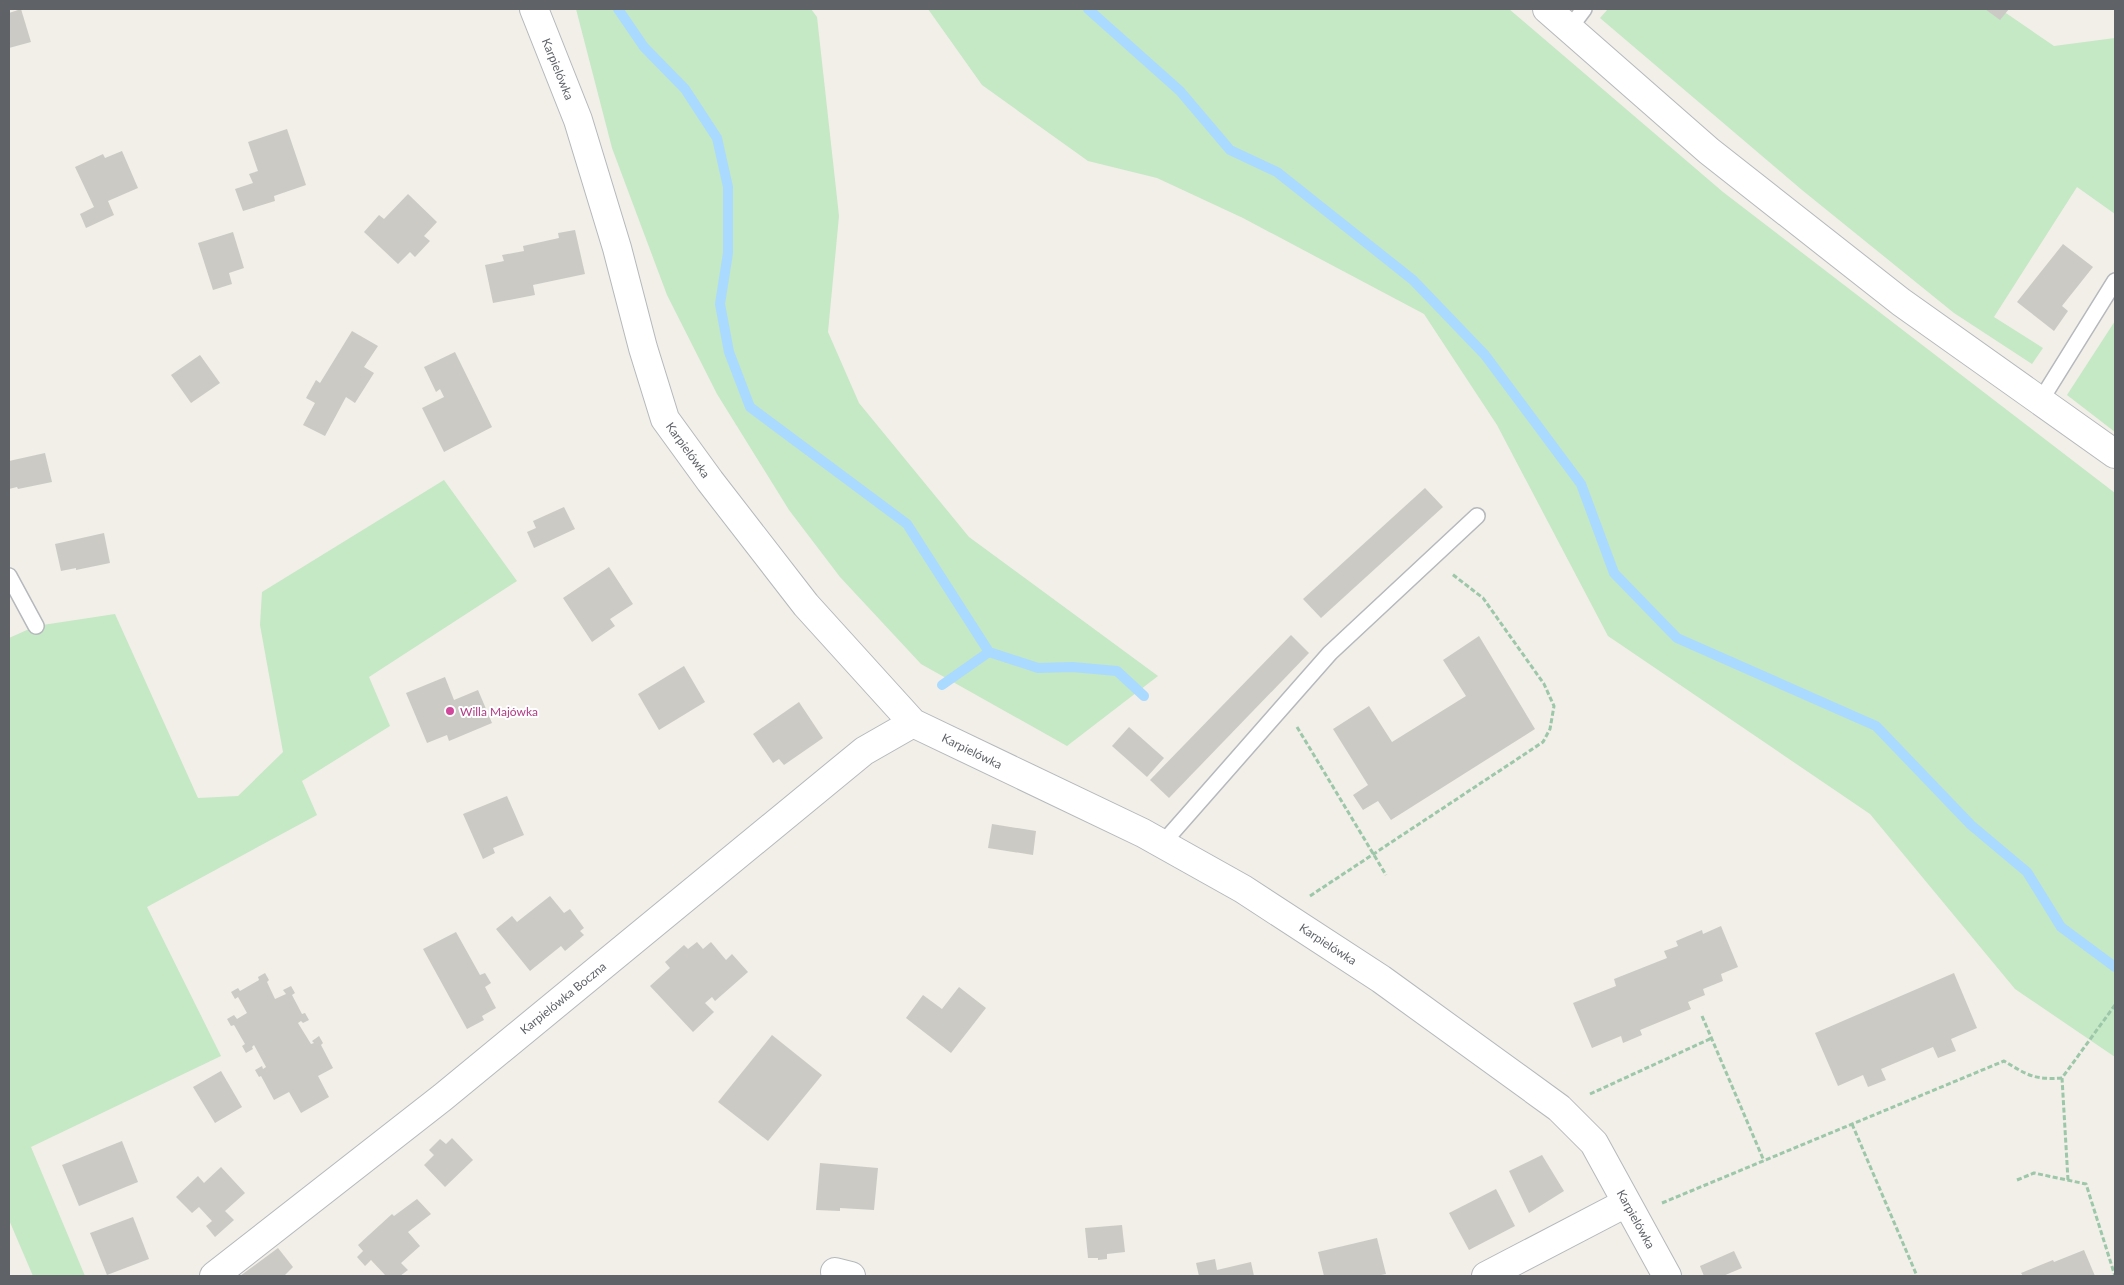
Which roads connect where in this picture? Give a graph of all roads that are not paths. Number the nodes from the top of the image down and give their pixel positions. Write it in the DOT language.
graph roads {
  1 [pos="534,9"];
  2 [pos="1547,9"];
  3 [pos="1577,19"];
  4 [pos="2115,281"];
  5 [pos="2041,400"];
  6 [pos="2115,454"];
  7 [pos="1477,516"];
  8 [pos="9,576"];
  9 [pos="36,626"];
  10 [pos="913,723"];
  11 [pos="1162,844"];
  12 [pos="1630,1209"];
  13 [pos="214,1276"];
  14 [pos="1486,1276"];
  15 [pos="1667,1276"];
  1 -- 10 [label="street, Karpielówka"];
  2 -- 3 [label="street"];
  3 -- 5 [label="street"];
  4 -- 5 [label="lane"];
  5 -- 6 [label="street"];
  7 -- 11 [label="lane"];
  8 -- 9 [label="lane"];
  10 -- 11 [label="street, Karpielówka"];
  10 -- 13 [label="street, Karpielówka Boczna"];
  11 -- 12 [label="street, Karpielówka"];
  12 -- 14 [label="street"];
  12 -- 15 [label="street, Karpielówka"];
}
